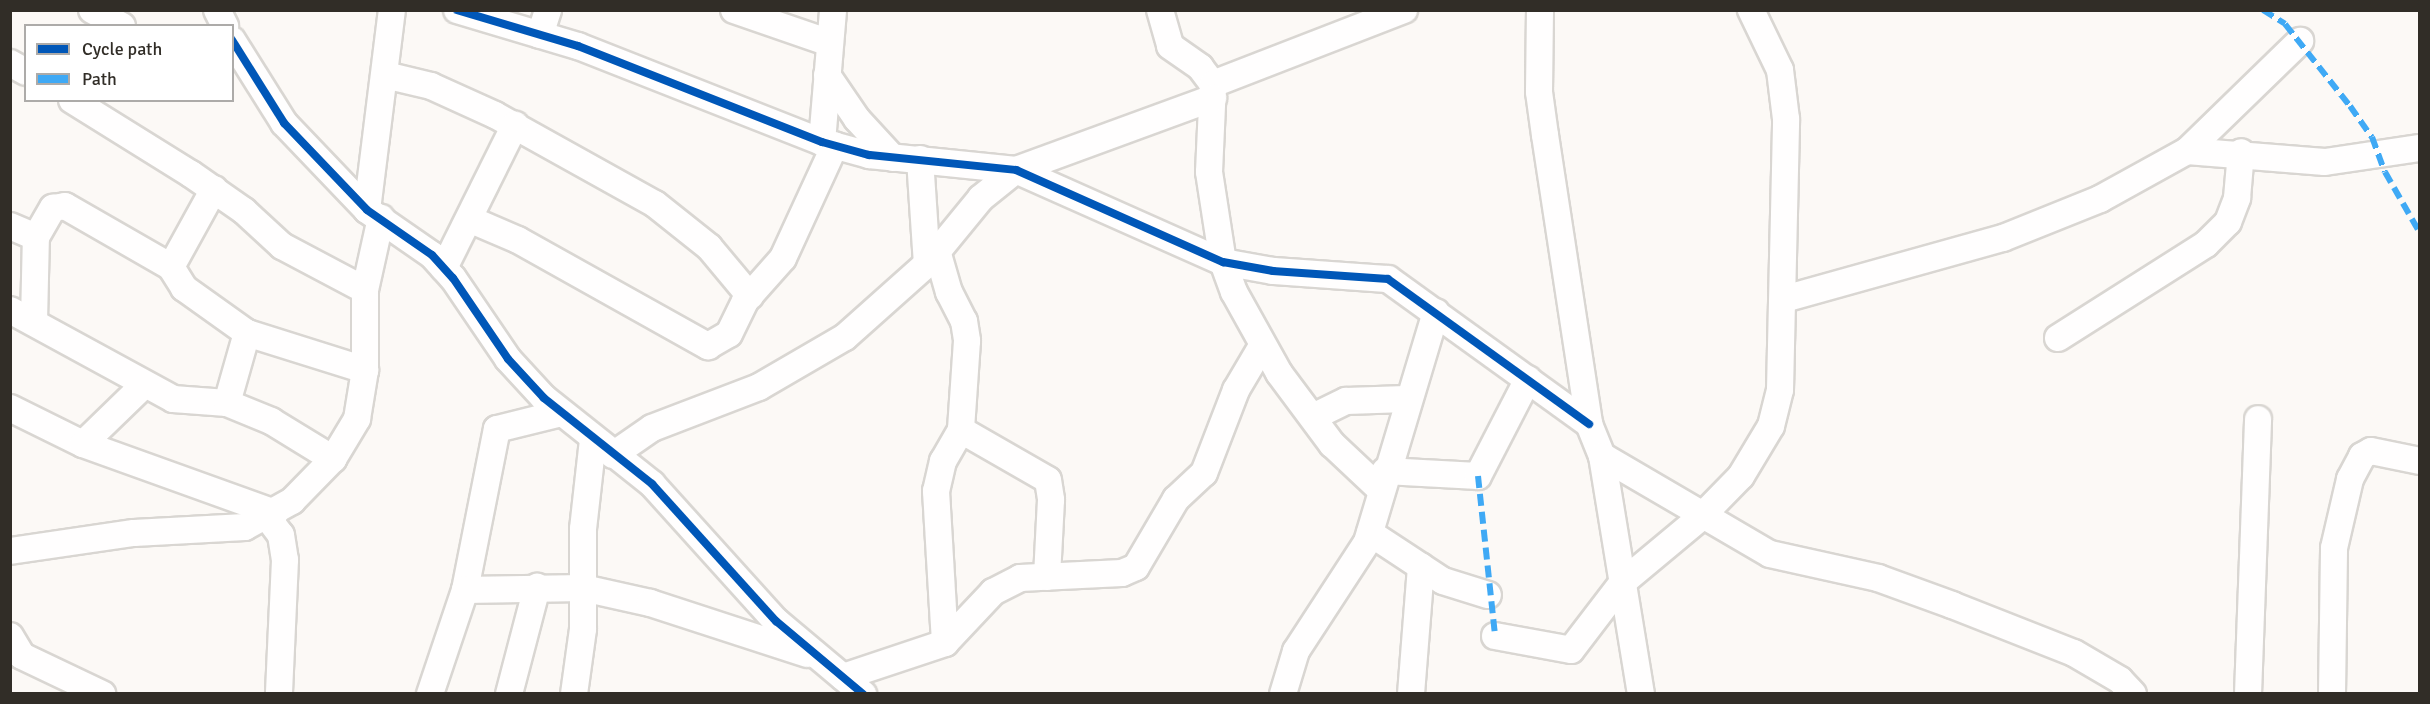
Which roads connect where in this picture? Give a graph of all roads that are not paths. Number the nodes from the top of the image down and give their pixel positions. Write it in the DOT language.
graph roads {
  1 [pos="92,10"];
  2 [pos="217,10"];
  3 [pos="392,10"];
  4 [pos="457,10"];
  5 [pos="548,10"];
  6 [pos="734,10"];
  7 [pos="833,10"];
  8 [pos="1160,10"];
  9 [pos="1404,10"];
  10 [pos="1540,10"];
  11 [pos="1751,10"];
  12 [pos="486,14"];
  13 [pos="118,24"];
  14 [pos="224,24"];
  15 [pos="540,35"];
  16 [pos="2300,41"];
  17 [pos="827,42"];
  18 [pos="234,43"];
  19 [pos="10,63"];
  20 [pos="24,71"];
  21 [pos="234,73"];
  22 [pos="385,75"];
  23 [pos="827,75"];
  24 [pos="260,84"];
  25 [pos="1213,91"];
  26 [pos="75,102"];
  27 [pos="515,125"];
  28 [pos="828,144"];
  29 [pos="2420,148"];
  30 [pos="2187,151"];
  31 [pos="2241,152"];
  32 [pos="893,158"];
  33 [pos="920,159"];
  34 [pos="1016,170"];
  35 [pos="214,189"];
  36 [pos="374,214"];
  37 [pos="469,219"];
  38 [pos="10,226"];
  39 [pos="36,237"];
  40 [pos="933,259"];
  41 [pos="1223,262"];
  42 [pos="171,267"];
  43 [pos="444,268"];
  44 [pos="365,290"];
  45 [pos="750,296"];
  46 [pos="1784,299"];
  47 [pos="10,310"];
  48 [pos="1436,312"];
  49 [pos="34,322"];
  50 [pos="247,333"];
  51 [pos="2058,338"];
  52 [pos="1262,346"];
  53 [pos="365,370"];
  54 [pos="1528,379"];
  55 [pos="145,384"];
  56 [pos="1406,399"];
  57 [pos="227,403"];
  58 [pos="10,408"];
  59 [pos="561,413"];
  60 [pos="1313,417"];
  61 [pos="2258,419"];
  62 [pos="1590,424"];
  63 [pos="961,430"];
  64 [pos="593,440"];
  65 [pos="83,444"];
  66 [pos="613,454"];
  67 [pos="1602,456"];
  68 [pos="333,459"];
  69 [pos="2420,461"];
  70 [pos="1382,480"];
  71 [pos="272,515"];
  72 [pos="1701,517"];
  73 [pos="1370,533"];
  74 [pos="10,551"];
  75 [pos="1420,566"];
  76 [pos="1047,577"];
  77 [pos="1623,582"];
  78 [pos="537,587"];
  79 [pos="583,588"];
  80 [pos="465,590"];
  81 [pos="1488,595"];
  82 [pos="10,636"];
  83 [pos="1495,636"];
  84 [pos="945,643"];
  85 [pos="820,658"];
  86 [pos="854,688"];
  87 [pos="102,693"];
  88 [pos="279,693"];
  89 [pos="430,693"];
  90 [pos="509,693"];
  91 [pos="574,693"];
  92 [pos="1283,693"];
  93 [pos="1411,693"];
  94 [pos="1641,693"];
  95 [pos="2133,693"];
  96 [pos="2248,693"];
  97 [pos="2332,693"];
  1 -- 13 [label="street"];
  2 -- 14 [label="street"];
  3 -- 22 [label="street"];
  4 -- 12 [label="street"];
  5 -- 15 [label="street"];
  6 -- 17 [label="street"];
  7 -- 17 [label="street"];
  8 -- 25 [label="street"];
  9 -- 25 [label="street"];
  10 -- 62 [label="street"];
  11 -- 46 [label="street"];
  12 -- 15 [label="street"];
  15 -- 28 [label="street"];
  16 -- 30 [label="street"];
  17 -- 23 [label="street"];
  18 -- 24 [label="street"];
  19 -- 20 [label="street"];
  21 -- 24 [label="street"];
  22 -- 27 [label="street"];
  22 -- 36 [label="street"];
  23 -- 28 [label="street"];
  23 -- 32 [label="street"];
  24 -- 36 [label="street"];
  25 -- 34 [label="street"];
  25 -- 41 [label="street"];
  26 -- 35 [label="street"];
  27 -- 37 [label="street"];
  27 -- 45 [label="street"];
  28 -- 32 [label="street"];
  28 -- 45 [label="street"];
  29 -- 31 [label="street"];
  30 -- 31 [label="street"];
  30 -- 46 [label="street"];
  31 -- 51 [label="street"];
  32 -- 33 [label="street"];
  33 -- 34 [label="street"];
  33 -- 40 [label="street"];
  34 -- 40 [label="street"];
  34 -- 41 [label="street"];
  35 -- 42 [label="street"];
  35 -- 44 [label="street"];
  36 -- 43 [label="street"];
  36 -- 44 [label="street"];
  37 -- 43 [label="street"];
  37 -- 45 [label="street"];
  38 -- 39 [label="street"];
  39 -- 42 [label="street"];
  39 -- 49 [label="street"];
  40 -- 63 [label="street"];
  40 -- 66 [label="street"];
  41 -- 48 [label="street"];
  41 -- 52 [label="street"];
  42 -- 50 [label="street"];
  43 -- 59 [label="street"];
  44 -- 53 [label="street"];
  46 -- 72 [label="street"];
  47 -- 49 [label="street"];
  48 -- 54 [label="street"];
  48 -- 56 [label="street"];
  49 -- 55 [label="street"];
  50 -- 53 [label="street"];
  50 -- 57 [label="street"];
  52 -- 60 [label="street"];
  52 -- 76 [label="street"];
  53 -- 68 [label="street"];
  54 -- 62 [label="street"];
  54 -- 70 [label="street"];
  55 -- 57 [label="street"];
  55 -- 65 [label="street"];
  56 -- 60 [label="street"];
  56 -- 70 [label="street"];
  57 -- 68 [label="street"];
  58 -- 65 [label="street"];
  59 -- 64 [label="street"];
  59 -- 80 [label="street"];
  60 -- 70 [label="street"];
  61 -- 96 [label="street"];
  62 -- 67 [label="street"];
  63 -- 76 [label="street"];
  63 -- 84 [label="street"];
  64 -- 66 [label="street"];
  64 -- 79 [label="street"];
  65 -- 71 [label="street"];
  66 -- 85 [label="street"];
  67 -- 72 [label="street"];
  67 -- 77 [label="street"];
  68 -- 71 [label="street"];
  69 -- 97 [label="street"];
  70 -- 73 [label="street"];
  71 -- 74 [label="street"];
  71 -- 88 [label="street"];
  72 -- 77 [label="street"];
  72 -- 95 [label="street"];
  73 -- 75 [label="street"];
  73 -- 92 [label="street"];
  75 -- 81 [label="street"];
  75 -- 93 [label="street"];
  76 -- 84 [label="street"];
  77 -- 83 [label="street"];
  77 -- 94 [label="street"];
  78 -- 79 [label="street"];
  78 -- 80 [label="street"];
  78 -- 90 [label="street"];
  79 -- 85 [label="street"];
  79 -- 91 [label="street"];
  80 -- 89 [label="street"];
  82 -- 87 [label="street"];
  84 -- 86 [label="street"];
  85 -- 86 [label="street"];
}
